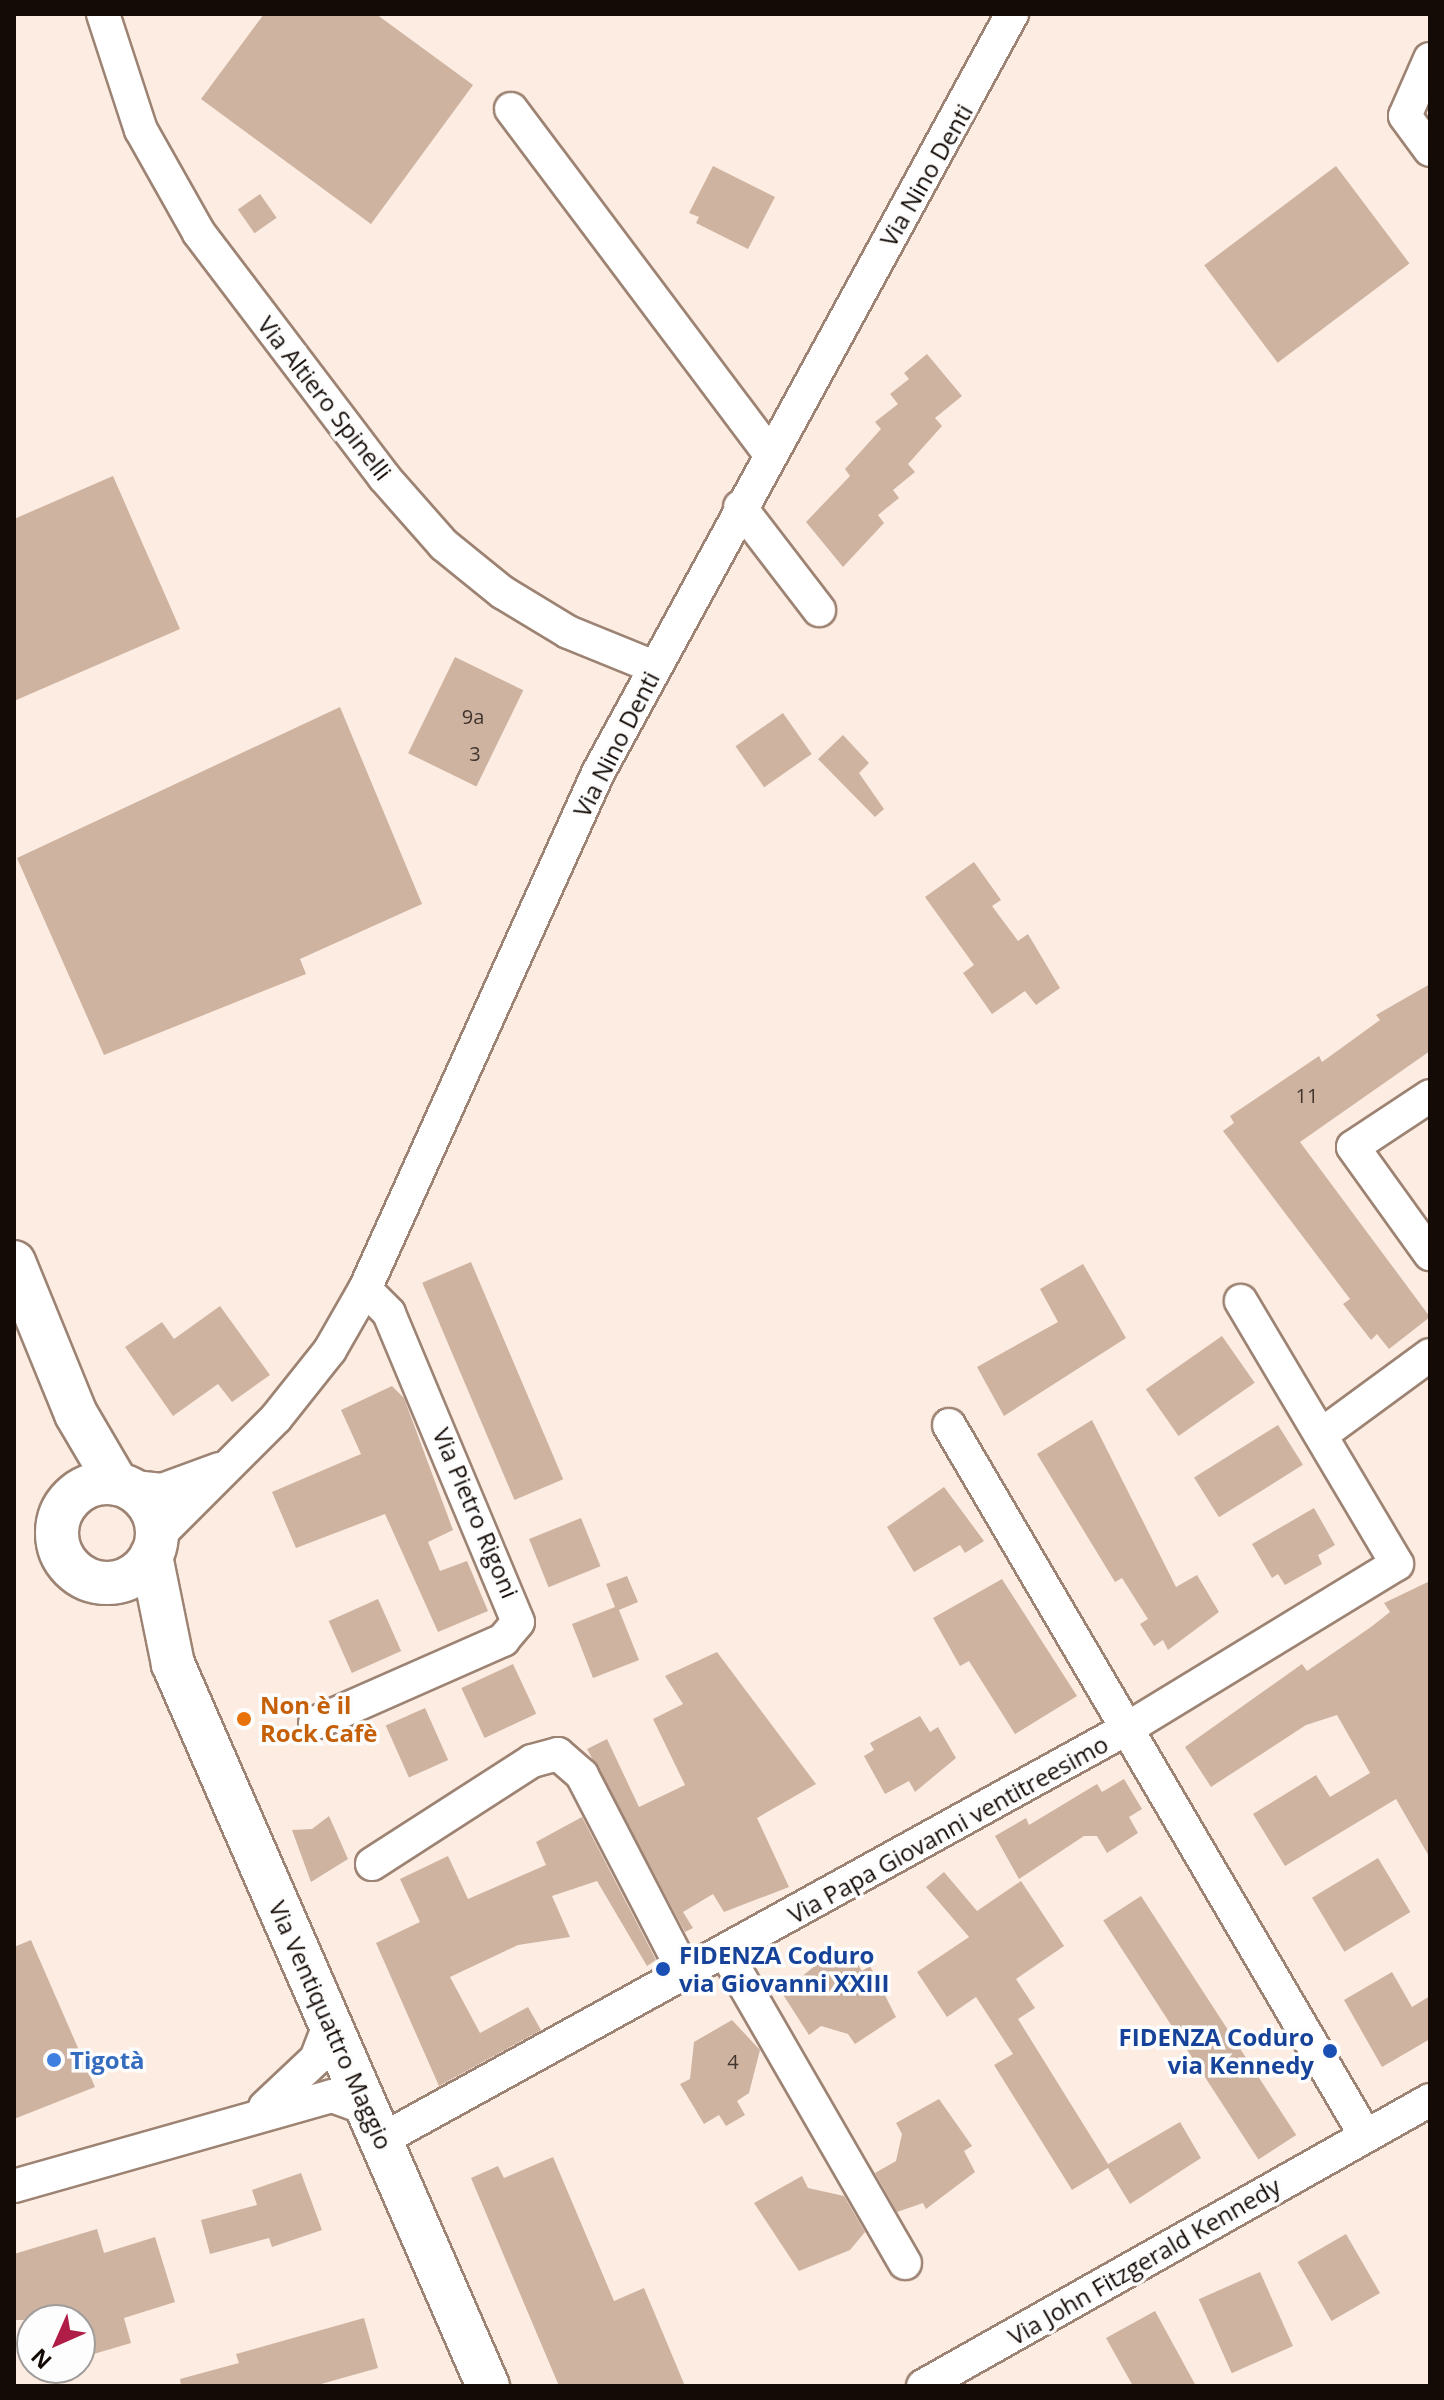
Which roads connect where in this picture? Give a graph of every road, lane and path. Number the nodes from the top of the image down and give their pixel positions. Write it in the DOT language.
graph roads {
  1 [pos="1011,15"];
  2 [pos="99,19"];
  3 [pos="1430,59"];
  4 [pos="511,109"];
  5 [pos="1430,150"];
  6 [pos="768,451"];
  7 [pos="740,507"];
  8 [pos="819,610"];
  9 [pos="654,667"];
  10 [pos="1430,1096"];
  11 [pos="1430,1254"];
  12 [pos="14,1262"];
  13 [pos="365,1289"];
  14 [pos="1241,1301"];
  15 [pos="1430,1355"];
  16 [pos="76,1414"];
  17 [pos="949,1425"];
  18 [pos="1321,1435"];
  19 [pos="225,1466"];
  20 [pos="121,1485"];
  21 [pos="63,1508"];
  22 [pos="154,1547"];
  23 [pos="106,1583"];
  24 [pos="173,1664"];
  25 [pos="315,1723"];
  26 [pos="1128,1728"];
  27 [pos="372,1864"];
  28 [pos="726,1953"];
  29 [pos="686,1976"];
  30 [pos="330,2022"];
  31 [pos="1430,2100"];
  32 [pos="253,2116"];
  33 [pos="375,2125"];
  34 [pos="1365,2135"];
  35 [pos="14,2186"];
  36 [pos="905,2263"];
  37 [pos="488,2386"];
  38 [pos="923,2386"];
  1 -- 6 [label="street, Via Nino Denti"];
  2 -- 9 [label="street, Via Altiero Spinelli"];
  3 -- 5 [label="street"];
  4 -- 6 [label="street"];
  6 -- 7 [label="street, Via Nino Denti"];
  7 -- 8 [label="street"];
  7 -- 9 [label="street, Via Nino Denti"];
  9 -- 13 [label="street, Via Nino Denti"];
  10 -- 11 [label="street"];
  12 -- 16 [label="main road"];
  13 -- 19 [label="street, Via Nino Denti"];
  13 -- 25 [label="street, Via Pietro Rigoni"];
  14 -- 18 [label="street"];
  15 -- 18 [label="street"];
  16 -- 20 [label="main road"];
  16 -- 21 [label="main road"];
  17 -- 26 [label="street"];
  18 -- 26 [label="street"];
  19 -- 20 [label="street, Via Nino Denti"];
  19 -- 22 [label="street, Via Nino Denti"];
  20 -- 21 [label="main road"];
  20 -- 22 [label="main road"];
  21 -- 23 [label="main road"];
  22 -- 23 [label="main road"];
  22 -- 24 [label="main road"];
  23 -- 24 [label="main road"];
  24 -- 30 [label="main road, Via Ventiquattro Maggio"];
  26 -- 28 [label="street, Via Papa Giovanni ventitreesimo"];
  26 -- 34 [label="street"];
  27 -- 29 [label="street"];
  28 -- 29 [label="street, Via Papa Giovanni ventitreesimo"];
  28 -- 36 [label="street"];
  29 -- 33 [label="street, Via Papa Giovanni ventitreesimo"];
  30 -- 32 [label="street"];
  30 -- 33 [label="main road, Via Ventiquattro Maggio"];
  31 -- 34 [label="street, Via John Fitzgerald Kennedy"];
  32 -- 33 [label="street"];
  32 -- 35 [label="street"];
  33 -- 37 [label="main road, Via Ventiquattro Maggio"];
  34 -- 38 [label="street, Via John Fitzgerald Kennedy"];
}
